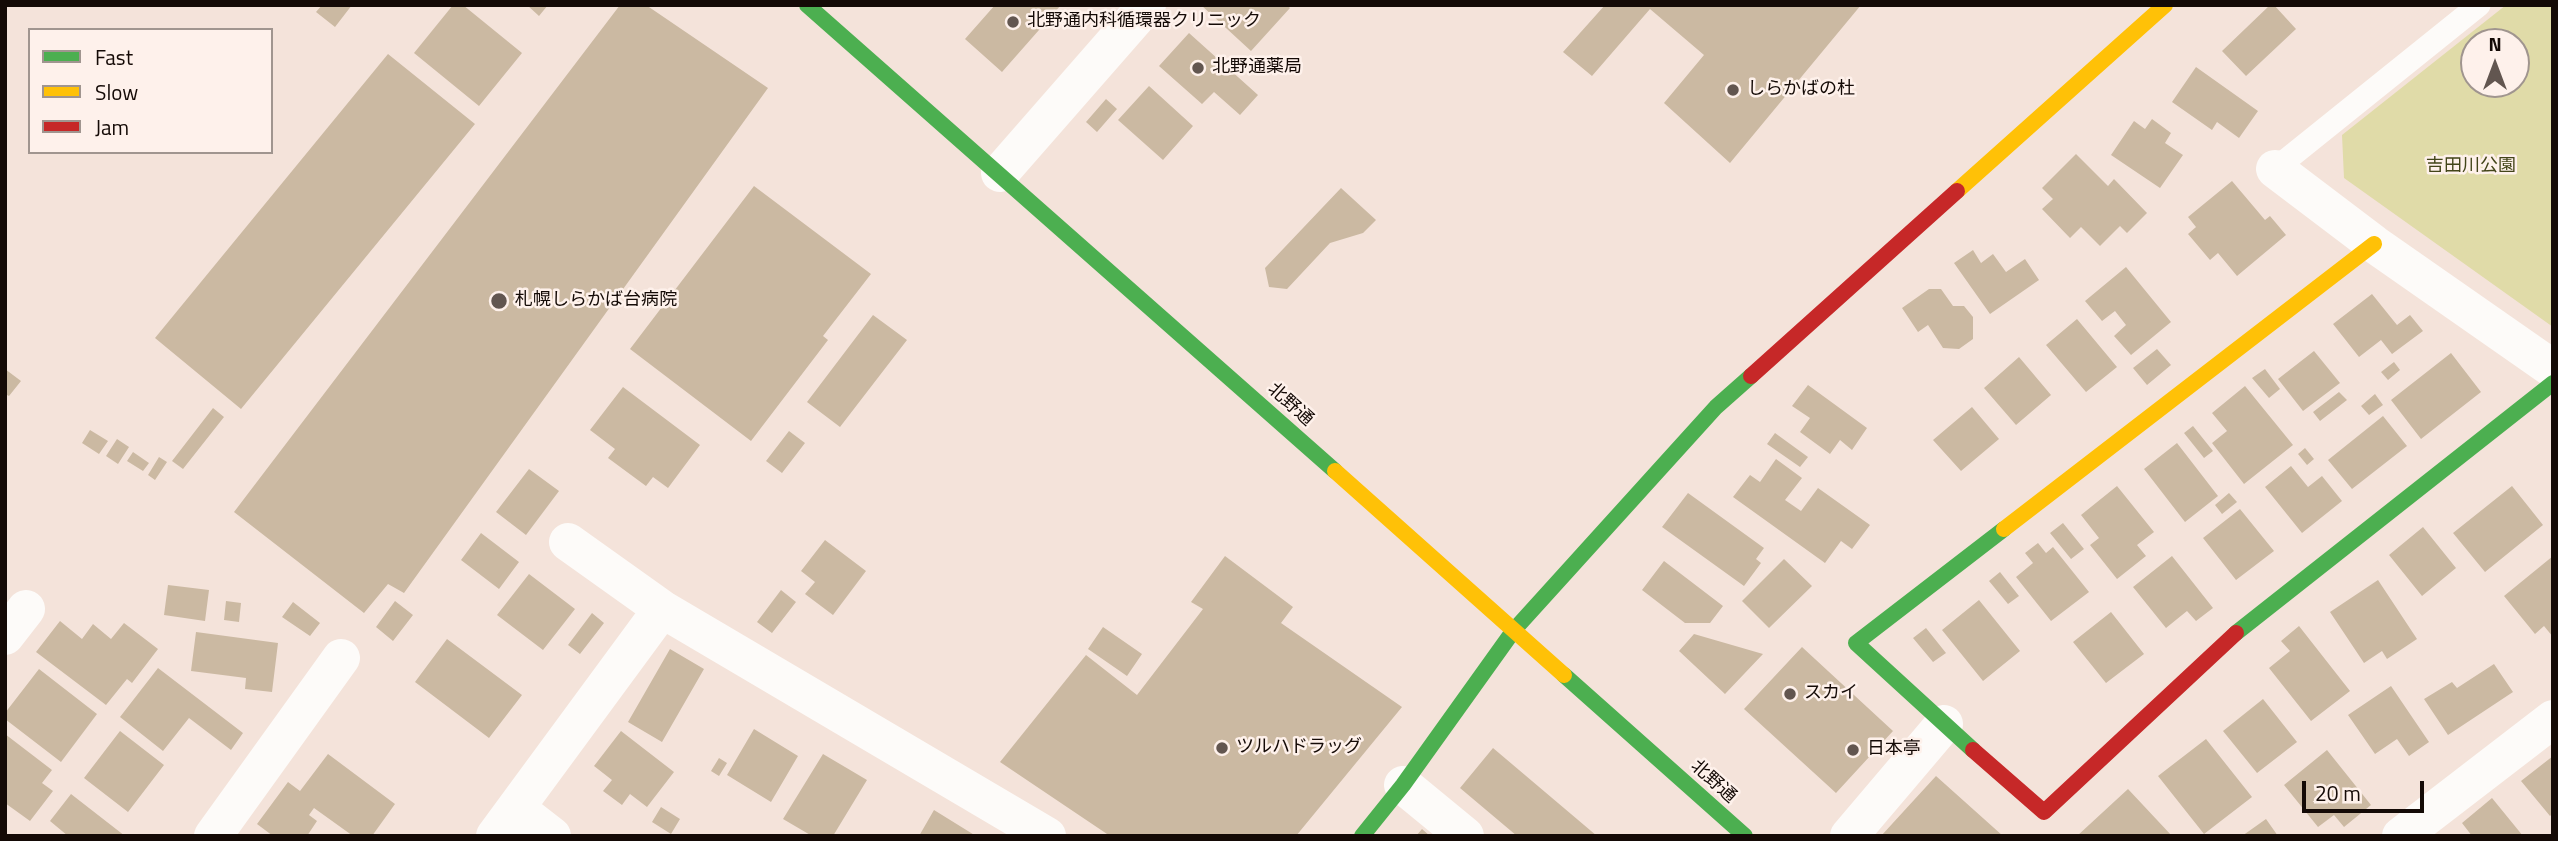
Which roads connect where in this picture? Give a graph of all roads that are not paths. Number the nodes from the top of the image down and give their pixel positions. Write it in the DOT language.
graph roads {
  1 [pos="807,5"];
  2 [pos="1147,5"];
  3 [pos="2165,5"];
  4 [pos="2479,5"];
  5 [pos="2274,169"];
  6 [pos="1000,173"];
  7 [pos="2374,244"];
  8 [pos="2553,369"];
  9 [pos="2553,383"];
  10 [pos="568,542"];
  11 [pos="662,608"];
  12 [pos="1514,630"];
  13 [pos="341,658"];
  14 [pos="2553,719"];
  15 [pos="1944,724"];
  16 [pos="1403,785"];
  17 [pos="505,822"];
  18 [pos="212,836"];
  19 [pos="552,836"];
  20 [pos="1047,836"];
  21 [pos="1362,836"];
  22 [pos="1465,836"];
  23 [pos="1745,836"];
  24 [pos="1849,836"];
  25 [pos="2401,836"];
  1 -- 6 [label="street, 北野通"];
  2 -- 6 [label="street"];
  3 -- 12 [label="street"];
  4 -- 5 [label="lane"];
  5 -- 7 [label="street"];
  6 -- 12 [label="street, 北野通"];
  7 -- 8 [label="street"];
  7 -- 15 [label="street"];
  9 -- 15 [label="street"];
  10 -- 11 [label="street"];
  11 -- 17 [label="street"];
  11 -- 20 [label="street"];
  12 -- 16 [label="street"];
  12 -- 23 [label="street, 北野通"];
  13 -- 18 [label="street"];
  14 -- 25 [label="street"];
  15 -- 24 [label="street"];
  16 -- 21 [label="street"];
  16 -- 22 [label="street"];
  17 -- 19 [label="street"];
}
